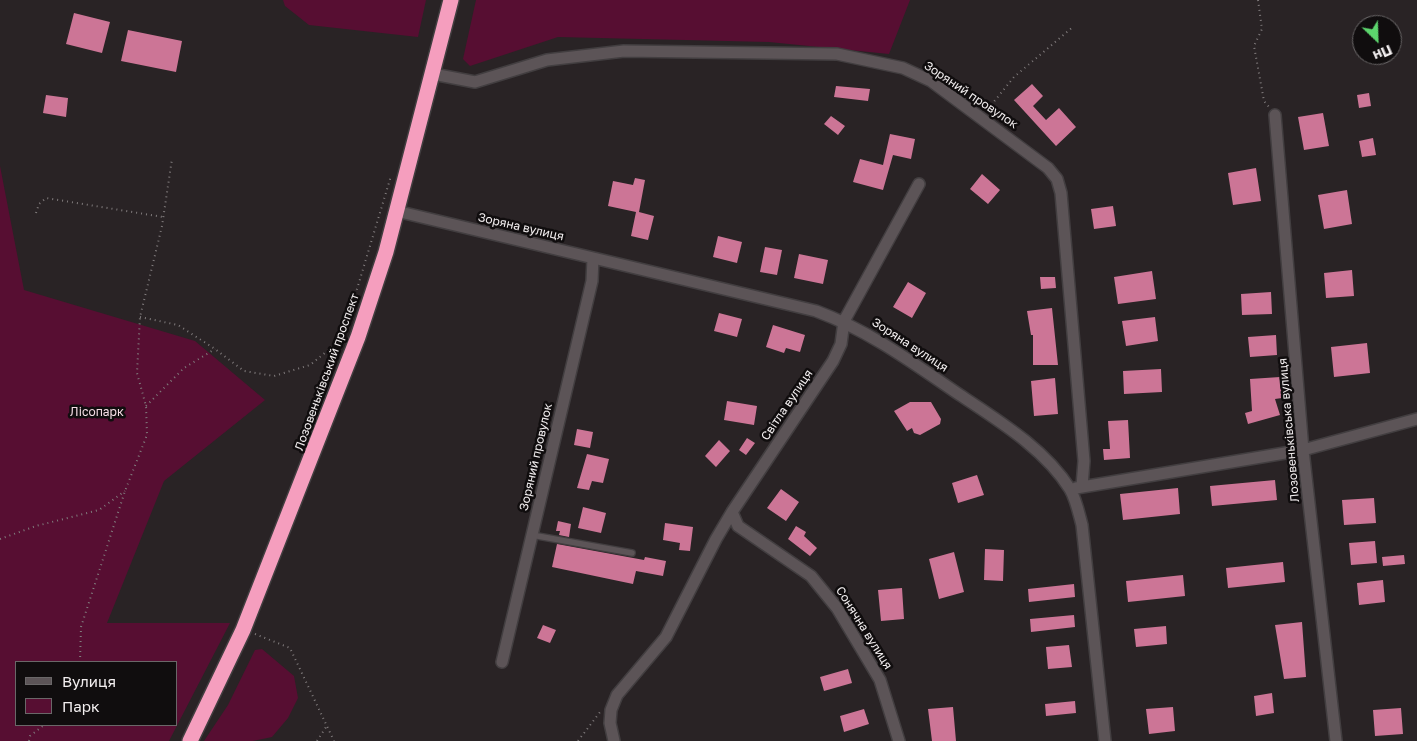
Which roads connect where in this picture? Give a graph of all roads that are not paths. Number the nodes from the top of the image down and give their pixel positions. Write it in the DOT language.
graph roads {
  1 [pos="451,0"];
  2 [pos="433,74"];
  3 [pos="1275,115"];
  4 [pos="919,184"];
  5 [pos="396,211"];
  6 [pos="593,258"];
  7 [pos="844,321"];
  8 [pos="1417,419"];
  9 [pos="1303,450"];
  10 [pos="1082,486"];
  11 [pos="1071,490"];
  12 [pos="732,512"];
  13 [pos="532,535"];
  14 [pos="632,553"];
  15 [pos="502,662"];
  16 [pos="190,741"];
  17 [pos="614,741"];
  18 [pos="899,741"];
  19 [pos="1106,741"];
  20 [pos="1336,741"];
  1 -- 2 [label="highway, Лозовеньківський проспект"];
  2 -- 5 [label="highway, Лозовеньківський проспект"];
  2 -- 10 [label="street, Зоряний провулок"];
  3 -- 9 [label="street, Лозовеньківська вулиця"];
  4 -- 7 [label="street, Світла вулиця"];
  5 -- 6 [label="street, Зоряна вулиця"];
  5 -- 16 [label="highway, Лозовеньківський проспект"];
  6 -- 7 [label="street, Зоряна вулиця"];
  6 -- 13 [label="street, Зоряний провулок"];
  7 -- 11 [label="street, Зоряна вулиця"];
  7 -- 12 [label="street, Світла вулиця"];
  8 -- 9 [label="street"];
  9 -- 10 [label="street"];
  9 -- 20 [label="street, Лозовеньківська вулиця"];
  10 -- 11 [label="street"];
  11 -- 19 [label="street, Зоряна вулиця"];
  12 -- 17 [label="street, Світла вулиця"];
  12 -- 18 [label="street, Сонячна вулиця"];
  13 -- 14 [label="lane"];
  13 -- 15 [label="street, Зоряний провулок"];
}
